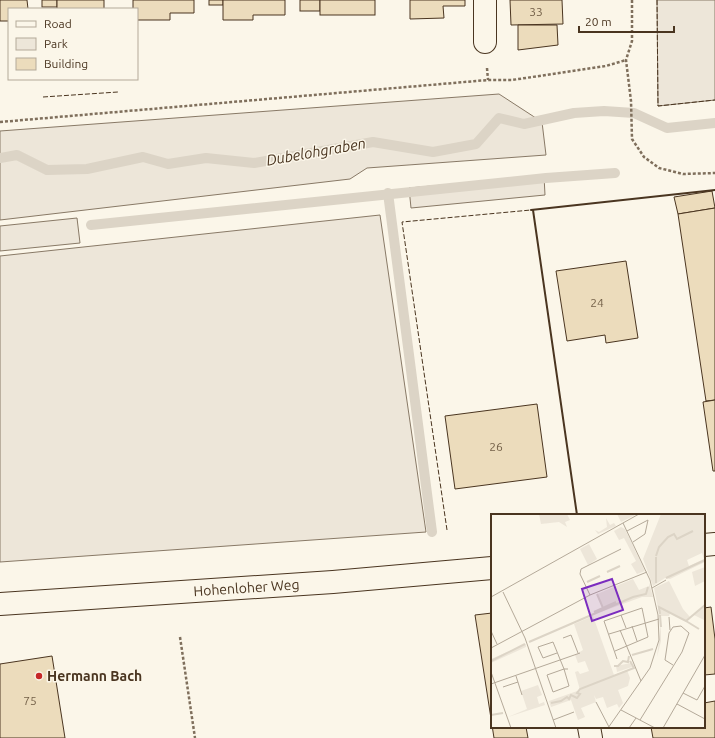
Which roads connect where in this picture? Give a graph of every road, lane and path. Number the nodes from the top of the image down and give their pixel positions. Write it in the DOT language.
graph roads {
  1 [pos="485,0"];
  2 [pos="632,0"];
  3 [pos="485,42"];
  4 [pos="626,60"];
  5 [pos="0,122"];
  6 [pos="715,173"];
  7 [pos="715,544"];
  8 [pos="705,545"];
  9 [pos="491,568"];
  10 [pos="0,604"];
  11 [pos="180,637"];
  12 [pos="589,728"];
  13 [pos="195,738"];
  14 [pos="591,738"];
  1 -- 3 [label="street"];
  2 -- 4 [label="path"];
  4 -- 5 [label="path"];
  4 -- 6 [label="path"];
  7 -- 8 [label="street"];
  9 -- 10 [label="street, Hohenloher Weg"];
  11 -- 13 [label="path"];
  12 -- 14 [label="street"];
}
